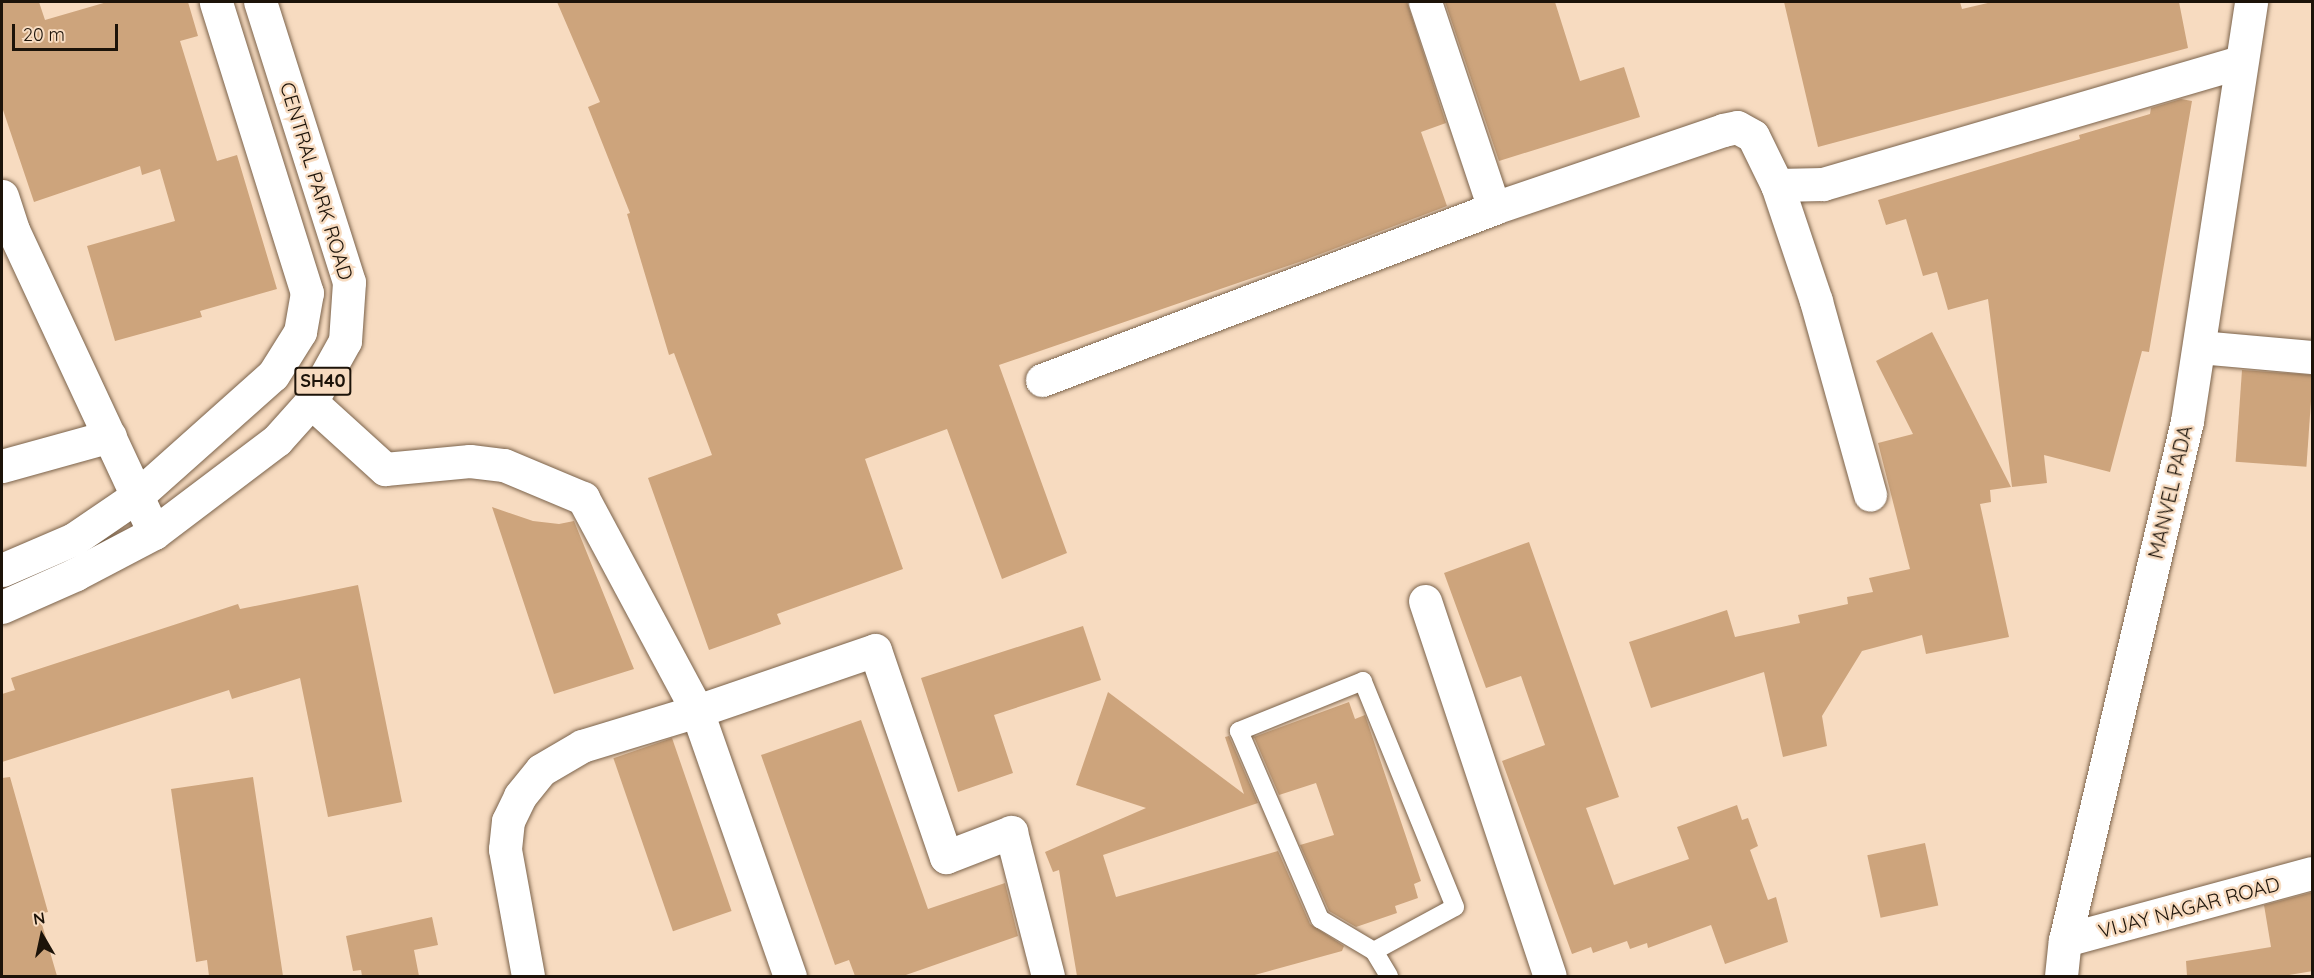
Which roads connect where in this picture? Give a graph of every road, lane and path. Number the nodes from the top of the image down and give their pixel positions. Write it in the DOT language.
graph roads {
  1 [pos="216,2"];
  2 [pos="260,2"];
  3 [pos="1425,2"];
  4 [pos="2250,2"];
  5 [pos="2238,63"];
  6 [pos="1777,185"];
  7 [pos="2,196"];
  8 [pos="1494,208"];
  9 [pos="12,256"];
  10 [pos="2199,347"];
  11 [pos="2313,357"];
  12 [pos="1042,380"];
  13 [pos="311,402"];
  14 [pos="110,436"];
  15 [pos="2,466"];
  16 [pos="1870,495"];
  17 [pos="137,496"];
  18 [pos="154,532"];
  19 [pos="2,570"];
  20 [pos="1425,601"];
  21 [pos="2,607"];
  22 [pos="697,711"];
  23 [pos="2313,873"];
  24 [pos="2065,940"];
  25 [pos="1374,951"];
  26 [pos="528,976"];
  27 [pos="790,976"];
  28 [pos="1048,976"];
  29 [pos="1389,976"];
  30 [pos="1550,976"];
  31 [pos="2061,976"];
  1 -- 17 [label="street, SH40"];
  2 -- 13 [label="street, CENTRAL PARK ROAD / SH40"];
  3 -- 8 [label="street"];
  4 -- 5 [label="street, MANVEL PADA"];
  5 -- 6 [label="street"];
  5 -- 10 [label="street, MANVEL PADA"];
  6 -- 8 [label="street"];
  6 -- 16 [label="street"];
  7 -- 9 [label="street"];
  8 -- 12 [label="street"];
  9 -- 14 [label="street"];
  10 -- 11 [label="street"];
  10 -- 24 [label="street, MANVEL PADA"];
  13 -- 18 [label="street, CENTRAL PARK ROAD / SH40"];
  13 -- 22 [label="street"];
  14 -- 15 [label="street"];
  14 -- 17 [label="street"];
  17 -- 18 [label="street"];
  17 -- 19 [label="street, SH40"];
  18 -- 21 [label="street, CENTRAL PARK ROAD / SH40"];
  20 -- 30 [label="street"];
  22 -- 26 [label="street"];
  22 -- 27 [label="street"];
  22 -- 28 [label="street"];
  23 -- 24 [label="street, VIJAY NAGAR ROAD"];
  24 -- 31 [label="street, MANVEL PADA"];
  25 -- 25 [label="lane"];
  25 -- 29 [label="lane"];
}
